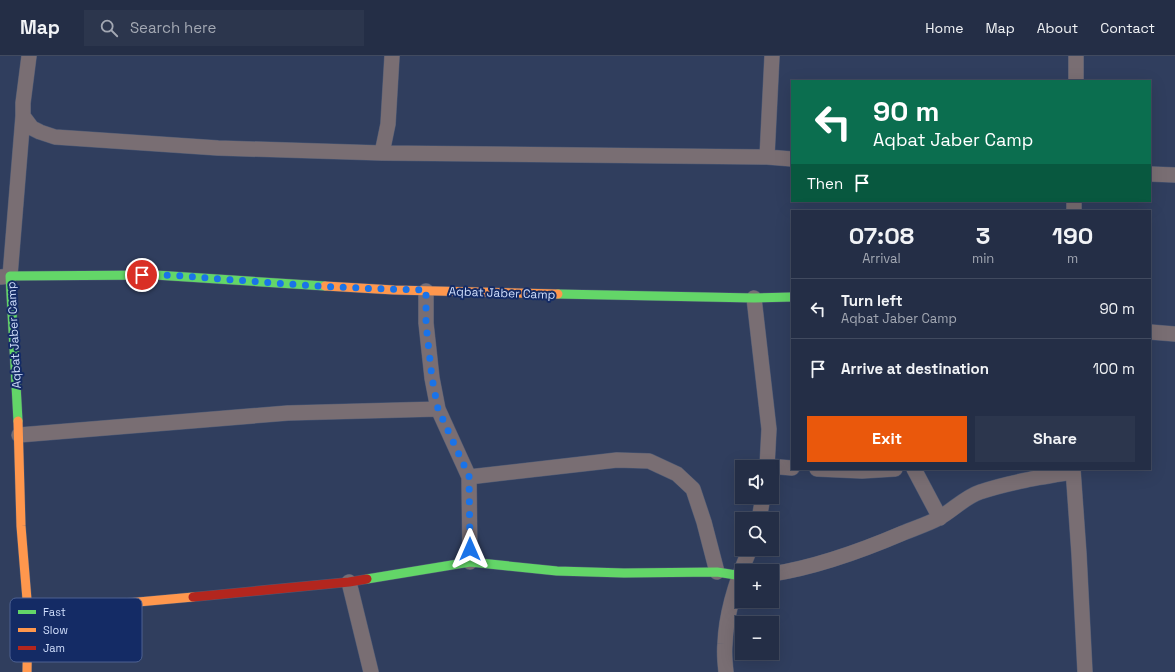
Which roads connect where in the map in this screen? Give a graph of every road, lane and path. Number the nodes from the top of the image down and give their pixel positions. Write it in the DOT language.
graph roads {
  1 [pos="29,56"];
  2 [pos="392,56"];
  3 [pos="772,56"];
  4 [pos="1076,56"];
  5 [pos="1076,80"];
  6 [pos="23,116"];
  7 [pos="382,153"];
  8 [pos="767,157"];
  9 [pos="791,159"];
  10 [pos="1151,174"];
  11 [pos="1175,175"];
  12 [pos="5,276"];
  13 [pos="426,290"];
  14 [pos="791,297"];
  15 [pos="754,298"];
  16 [pos="1151,332"];
  17 [pos="1175,334"];
  18 [pos="438,409"];
  19 [pos="19,435"];
  20 [pos="767,460"];
  21 [pos="779,467"];
  22 [pos="791,468"];
  23 [pos="840,470"];
  24 [pos="878,470"];
  25 [pos="915,470"];
  26 [pos="1073,471"];
  27 [pos="469,476"];
  28 [pos="940,518"];
  29 [pos="470,562"];
  30 [pos="717,572"];
  31 [pos="779,573"];
  32 [pos="735,575"];
  33 [pos="349,582"];
  34 [pos="735,594"];
  35 [pos="27,598"];
  36 [pos="142,601"];
  37 [pos="27,662"];
  38 [pos="27,672"];
  39 [pos="371,672"];
  40 [pos="726,672"];
  41 [pos="1085,672"];
  1 -- 6 [label="street"];
  2 -- 7 [label="street"];
  3 -- 8 [label="street"];
  4 -- 5 [label="street"];
  6 -- 7 [label="street"];
  6 -- 12 [label="street"];
  7 -- 8 [label="street"];
  8 -- 9 [label="street"];
  10 -- 11 [label="street"];
  12 -- 13 [label="street, Aqbat Jaber Camp"];
  12 -- 19 [label="street, Aqbat Jaber Camp"];
  13 -- 15 [label="street, Aqbat Jaber Camp"];
  13 -- 18 [label="street"];
  14 -- 15 [label="street, Aqbat Jaber Camp"];
  15 -- 20 [label="street"];
  16 -- 17 [label="street"];
  18 -- 19 [label="street"];
  18 -- 27 [label="street"];
  19 -- 35 [label="street, Aqbat Jaber Camp"];
  21 -- 22 [label="street"];
  23 -- 24 [label="street"];
  25 -- 28 [label="street"];
  26 -- 28 [label="street"];
  26 -- 41 [label="street"];
  27 -- 29 [label="street"];
  27 -- 30 [label="street"];
  28 -- 31 [label="street"];
  29 -- 30 [label="street"];
  29 -- 33 [label="street"];
  30 -- 32 [label="street"];
  33 -- 36 [label="street"];
  33 -- 39 [label="street"];
  34 -- 40 [label="street"];
  37 -- 38 [label="street, Aqbat Jaber Camp"];
}
